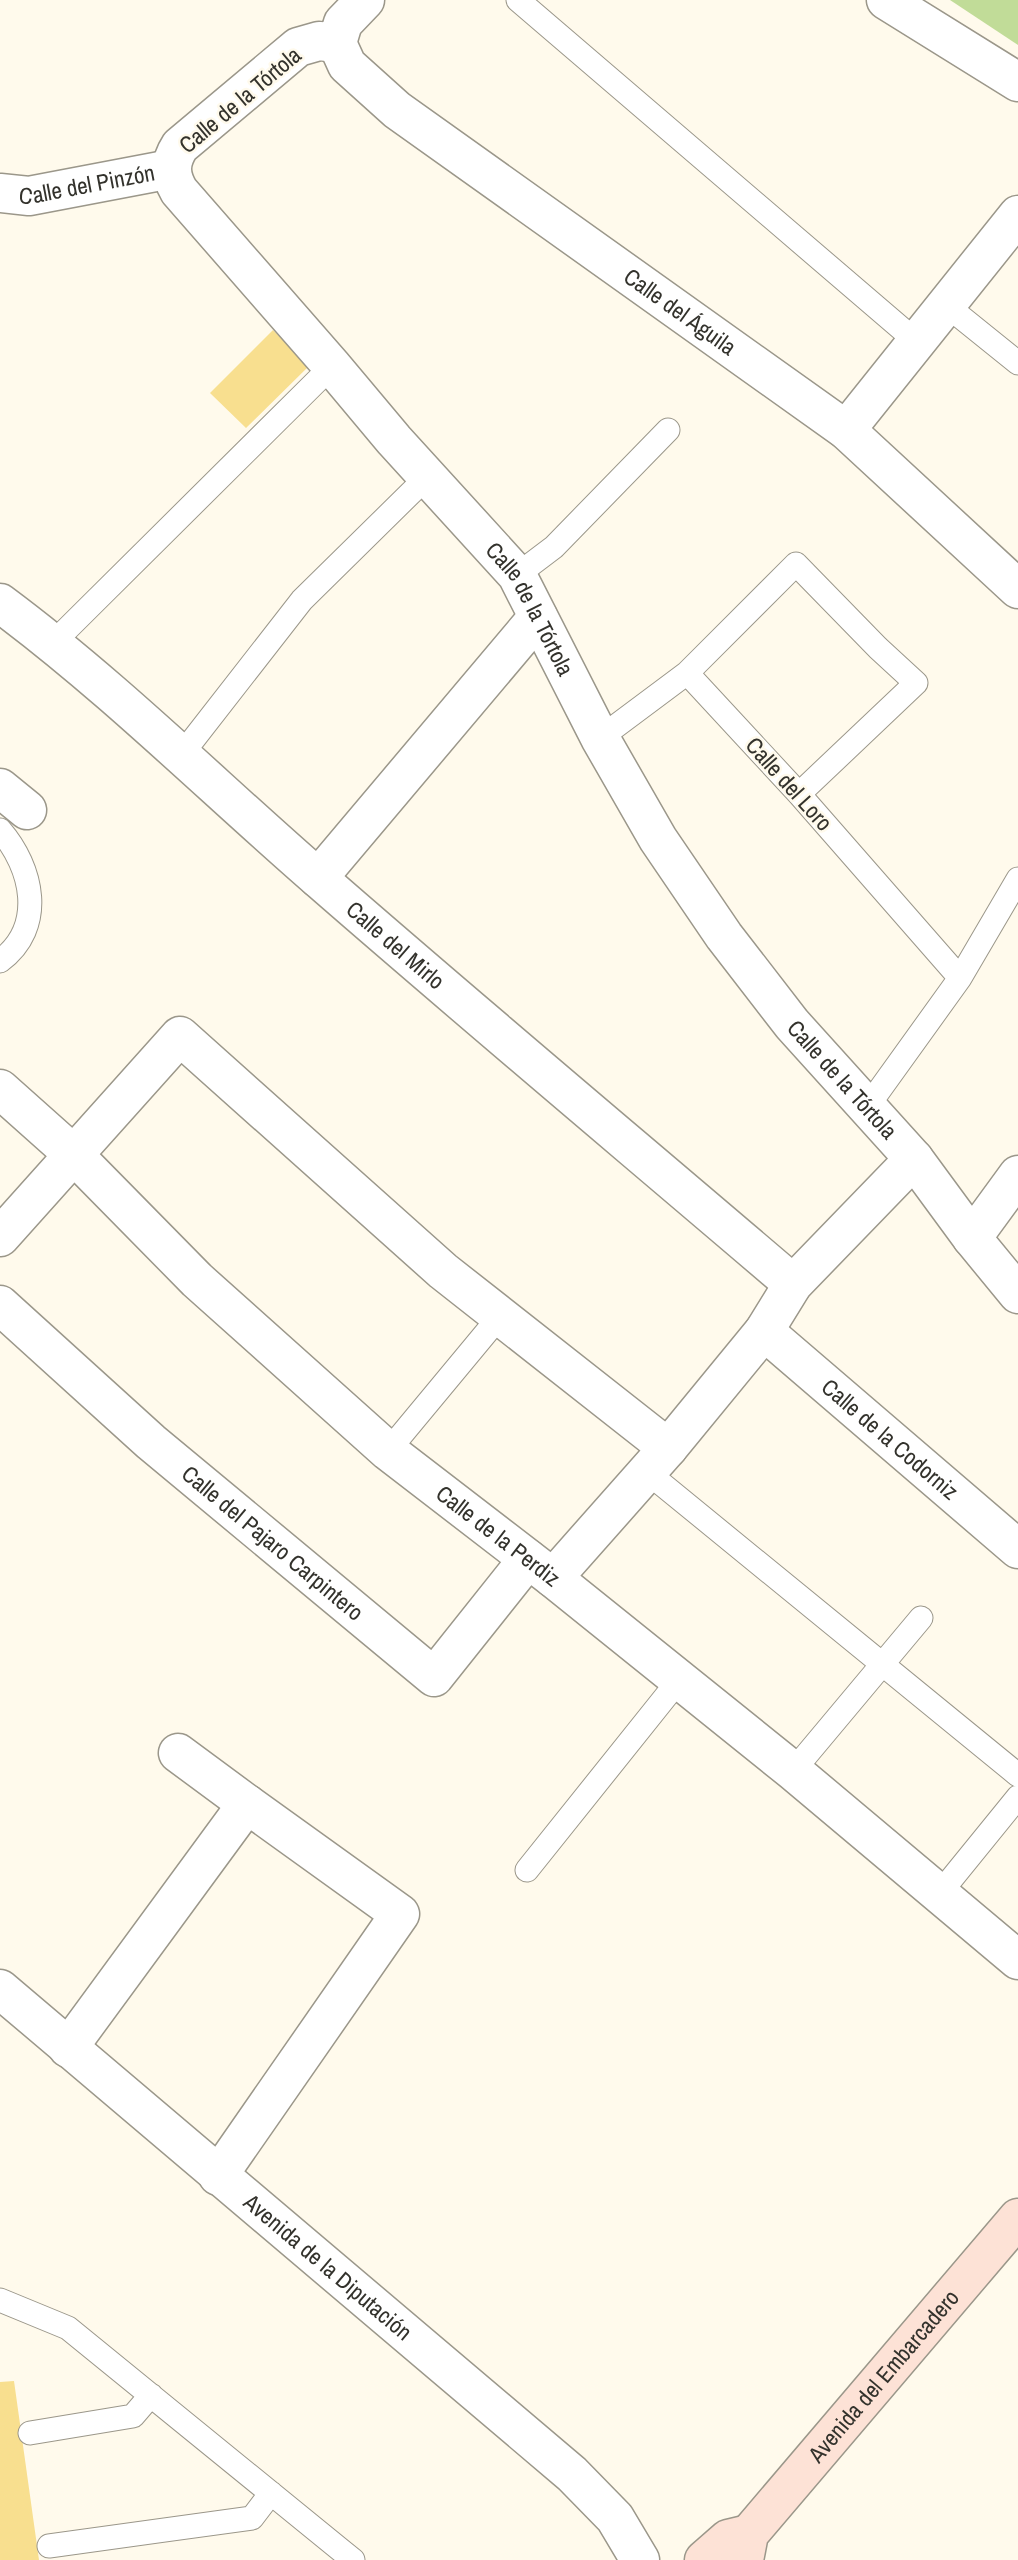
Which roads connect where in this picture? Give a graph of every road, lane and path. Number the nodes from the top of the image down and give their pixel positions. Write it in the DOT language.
graph roads {
  1 [pos="365,0"];
  2 [pos="517,0"];
  3 [pos="886,0"];
  4 [pos="337,43"];
  5 [pos="1018,82"];
  6 [pos="171,169"];
  7 [pos="0,193"];
  8 [pos="1018,215"];
  9 [pos="946,305"];
  10 [pos="917,342"];
  11 [pos="1018,363"];
  12 [pos="332,366"];
  13 [pos="668,429"];
  14 [pos="846,430"];
  15 [pos="428,476"];
  16 [pos="517,575"];
  17 [pos="1018,589"];
  18 [pos="0,603"];
  19 [pos="538,617"];
  20 [pos="53,643"];
  21 [pos="687,673"];
  22 [pos="600,738"];
  23 [pos="182,754"];
  24 [pos="799,794"];
  25 [pos="9,809"];
  26 [pos="318,878"];
  27 [pos="1018,879"];
  28 [pos="0,961"];
  29 [pos="960,978"];
  30 [pos="0,1089"];
  31 [pos="868,1105"];
  32 [pos="74,1155"];
  33 [pos="914,1159"];
  34 [pos="1018,1175"];
  35 [pos="0,1237"];
  36 [pos="972,1238"];
  37 [pos="793,1284"];
  38 [pos="1018,1294"];
  39 [pos="0,1305"];
  40 [pos="500,1316"];
  41 [pos="764,1331"];
  42 [pos="388,1451"];
  43 [pos="657,1460"];
  44 [pos="1018,1549"];
  45 [pos="541,1569"];
  46 [pos="922,1618"];
  47 [pos="884,1663"];
  48 [pos="679,1680"];
  49 [pos="178,1753"];
  50 [pos="793,1771"];
  51 [pos="1018,1775"];
  52 [pos="1018,1797"];
  53 [pos="247,1804"];
  54 [pos="527,1870"];
  55 [pos="940,1893"];
  56 [pos="1018,1960"];
  57 [pos="0,1989"];
  58 [pos="68,2048"];
  59 [pos="218,2176"];
  60 [pos="1018,2217"];
  61 [pos="0,2300"];
  62 [pos="151,2395"];
  63 [pos="30,2432"];
  64 [pos="271,2493"];
  65 [pos="49,2546"];
  66 [pos="744,2547"];
  67 [pos="353,2560"];
  68 [pos="640,2560"];
  69 [pos="704,2560"];
  1 -- 4 [label="street"];
  2 -- 10 [label="lane"];
  3 -- 5 [label="street"];
  4 -- 6 [label="street, Calle de la Tórtola"];
  4 -- 14 [label="street, Calle del Águila"];
  6 -- 7 [label="street, Calle del Pinzón"];
  6 -- 12 [label="street, Calle de la Tórtola"];
  8 -- 9 [label="street"];
  9 -- 10 [label="street"];
  9 -- 11 [label="lane"];
  10 -- 14 [label="street"];
  12 -- 15 [label="street, Calle de la Tórtola"];
  12 -- 20 [label="lane"];
  13 -- 16 [label="lane"];
  14 -- 17 [label="street, Calle del Águila"];
  15 -- 16 [label="street, Calle de la Tórtola"];
  15 -- 23 [label="lane"];
  16 -- 19 [label="street, Calle de la Tórtola"];
  18 -- 20 [label="street, Calle del Mirlo"];
  19 -- 22 [label="street, Calle de la Tórtola"];
  19 -- 26 [label="street"];
  20 -- 23 [label="street, Calle del Mirlo"];
  21 -- 22 [label="lane"];
  21 -- 24 [label="lane, Calle del Loro"];
  21 -- 24 [label="lane"];
  22 -- 31 [label="street, Calle de la Tórtola"];
  23 -- 26 [label="street, Calle del Mirlo"];
  24 -- 29 [label="lane, Calle del Loro"];
  25 -- 28 [label="lane"];
  26 -- 37 [label="street, Calle del Mirlo"];
  27 -- 29 [label="lane"];
  29 -- 31 [label="lane"];
  30 -- 32 [label="street, Calle de la Perdiz"];
  31 -- 33 [label="street, Calle de la Tórtola"];
  32 -- 35 [label="street"];
  32 -- 40 [label="street"];
  32 -- 42 [label="street, Calle de la Perdiz"];
  33 -- 36 [label="street, Calle de la Tórtola"];
  33 -- 37 [label="street"];
  34 -- 36 [label="street"];
  36 -- 38 [label="street, Calle de la Tórtola"];
  37 -- 41 [label="street"];
  39 -- 45 [label="street, Calle del Pajaro Carpintero"];
  40 -- 42 [label="lane"];
  40 -- 43 [label="street"];
  41 -- 43 [label="street"];
  41 -- 44 [label="street, Calle de la Codorniz"];
  42 -- 45 [label="street, Calle de la Perdiz"];
  43 -- 45 [label="street"];
  43 -- 47 [label="lane"];
  45 -- 48 [label="street, Calle de la Perdiz"];
  46 -- 47 [label="lane"];
  47 -- 50 [label="lane"];
  47 -- 51 [label="lane"];
  48 -- 50 [label="street, Calle de la Perdiz"];
  48 -- 54 [label="lane"];
  49 -- 53 [label="street"];
  50 -- 55 [label="street, Calle de la Perdiz"];
  52 -- 55 [label="lane"];
  53 -- 58 [label="street"];
  53 -- 59 [label="street"];
  55 -- 56 [label="street, Calle de la Perdiz"];
  57 -- 58 [label="street, Avenida de la Diputación"];
  58 -- 59 [label="street, Avenida de la Diputación"];
  59 -- 68 [label="street, Avenida de la Diputación"];
  60 -- 66 [label="street, Avenida del Embarcadero"];
  61 -- 62 [label="lane"];
  62 -- 63 [label="lane"];
  62 -- 64 [label="lane"];
  64 -- 65 [label="lane"];
  64 -- 67 [label="lane"];
  66 -- 69 [label="street, Avenida del Embarcadero"];
}
